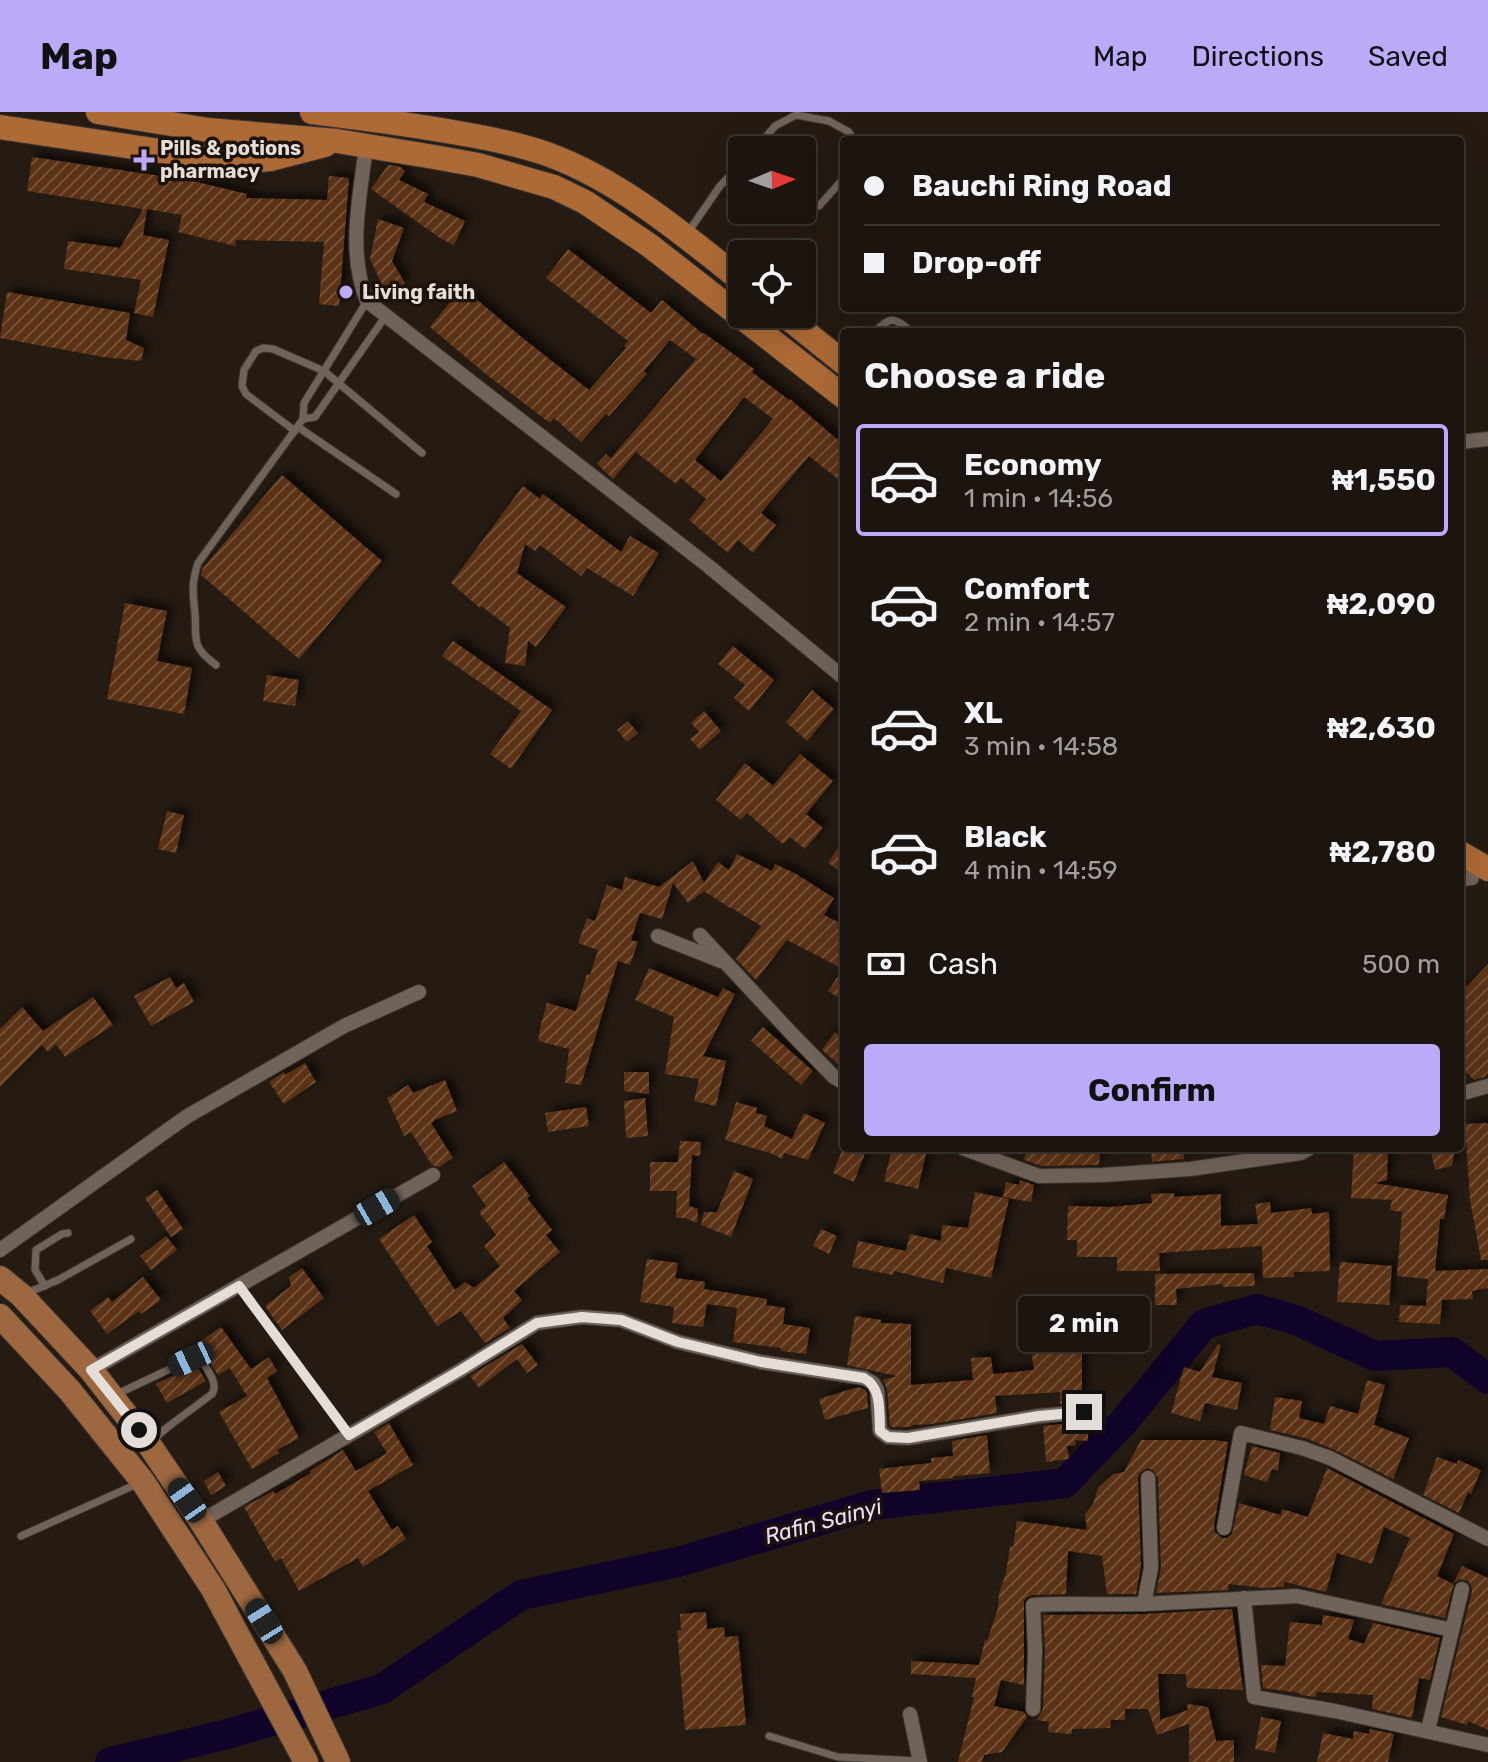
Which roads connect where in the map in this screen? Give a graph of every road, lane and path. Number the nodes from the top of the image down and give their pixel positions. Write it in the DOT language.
graph roads {
  1 [pos="98,112"];
  2 [pos="312,112"];
  3 [pos="402,117"];
  4 [pos="0,127"];
  5 [pos="767,136"];
  6 [pos="851,136"];
  7 [pos="337,141"];
  8 [pos="366,146"];
  9 [pos="728,178"];
  10 [pos="840,182"];
  11 [pos="816,206"];
  12 [pos="686,236"];
  13 [pos="728,270"];
  14 [pos="367,301"];
  15 [pos="385,317"];
  16 [pos="801,328"];
  17 [pos="879,328"];
  18 [pos="907,328"];
  19 [pos="840,357"];
  20 [pos="324,371"];
  21 [pos="339,383"];
  22 [pos="840,394"];
  23 [pos="298,426"];
  24 [pos="1488,439"];
  25 [pos="1464,442"];
  26 [pos="422,453"];
  27 [pos="396,494"];
  28 [pos="216,665"];
  29 [pos="840,675"];
  30 [pos="700,935"];
  31 [pos="658,936"];
  32 [pos="725,963"];
  33 [pos="419,992"];
  34 [pos="840,1081"];
  35 [pos="1488,1086"];
  36 [pos="1464,1093"];
  37 [pos="973,1152"];
  38 [pos="1303,1152"];
  39 [pos="433,1175"];
  40 [pos="68,1233"];
  41 [pos="131,1239"];
  42 [pos="0,1250"];
  43 [pos="0,1278"];
  44 [pos="45,1286"];
  45 [pos="239,1286"];
  46 [pos="21,1295"];
  47 [pos="6,1332"];
  48 [pos="91,1370"];
  49 [pos="112,1396"];
  50 [pos="1084,1412"];
  51 [pos="349,1435"];
  52 [pos="148,1443"];
  53 [pos="1148,1478"];
  54 [pos="143,1482"];
  55 [pos="201,1521"];
  56 [pos="1224,1528"];
  57 [pos="21,1536"];
  58 [pos="1488,1539"];
  59 [pos="1462,1589"];
  60 [pos="1244,1598"];
  61 [pos="1144,1604"];
  62 [pos="1452,1630"];
  63 [pos="1033,1709"];
  64 [pos="910,1714"];
  65 [pos="1428,1730"];
  66 [pos="769,1736"];
  67 [pos="1488,1745"];
  68 [pos="306,1762"];
  69 [pos="338,1762"];
  70 [pos="920,1762"];
  1 -- 7 [label="highway"];
  2 -- 3 [label="highway"];
  3 -- 12 [label="highway"];
  4 -- 7 [label="highway"];
  5 -- 6 [label="lane"];
  7 -- 8 [label="highway"];
  8 -- 14 [label="street"];
  8 -- 22 [label="highway"];
  9 -- 12 [label="lane"];
  10 -- 11 [label="lane"];
  12 -- 13 [label="highway"];
  14 -- 15 [label="street"];
  14 -- 20 [label="lane"];
  15 -- 21 [label="lane"];
  15 -- 29 [label="street"];
  16 -- 19 [label="highway"];
  17 -- 18 [label="lane"];
  20 -- 21 [label="lane"];
  20 -- 23 [label="lane"];
  20 -- 23 [label="lane"];
  21 -- 23 [label="lane"];
  21 -- 26 [label="lane"];
  23 -- 27 [label="lane"];
  23 -- 28 [label="lane"];
  24 -- 25 [label="street"];
  30 -- 32 [label="street"];
  31 -- 32 [label="street"];
  32 -- 34 [label="street"];
  33 -- 42 [label="street"];
  35 -- 36 [label="street"];
  37 -- 38 [label="street"];
  39 -- 45 [label="street"];
  40 -- 44 [label="lane"];
  41 -- 44 [label="lane"];
  43 -- 46 [label="main road"];
  44 -- 46 [label="lane"];
  45 -- 48 [label="street"];
  45 -- 51 [label="lane"];
  46 -- 48 [label="main road"];
  47 -- 54 [label="main road"];
  48 -- 49 [label="main road"];
  49 -- 52 [label="main road"];
  49 -- 52 [label="lane"];
  50 -- 51 [label="street"];
  51 -- 55 [label="street"];
  52 -- 55 [label="main road"];
  53 -- 61 [label="street"];
  54 -- 57 [label="lane"];
  54 -- 68 [label="main road"];
  55 -- 69 [label="main road"];
  56 -- 58 [label="street"];
  59 -- 62 [label="street"];
  60 -- 61 [label="street"];
  60 -- 62 [label="street"];
  60 -- 65 [label="street"];
  61 -- 63 [label="street"];
  62 -- 65 [label="street"];
  64 -- 70 [label="street"];
  65 -- 67 [label="street"];
  66 -- 70 [label="lane"];
}
